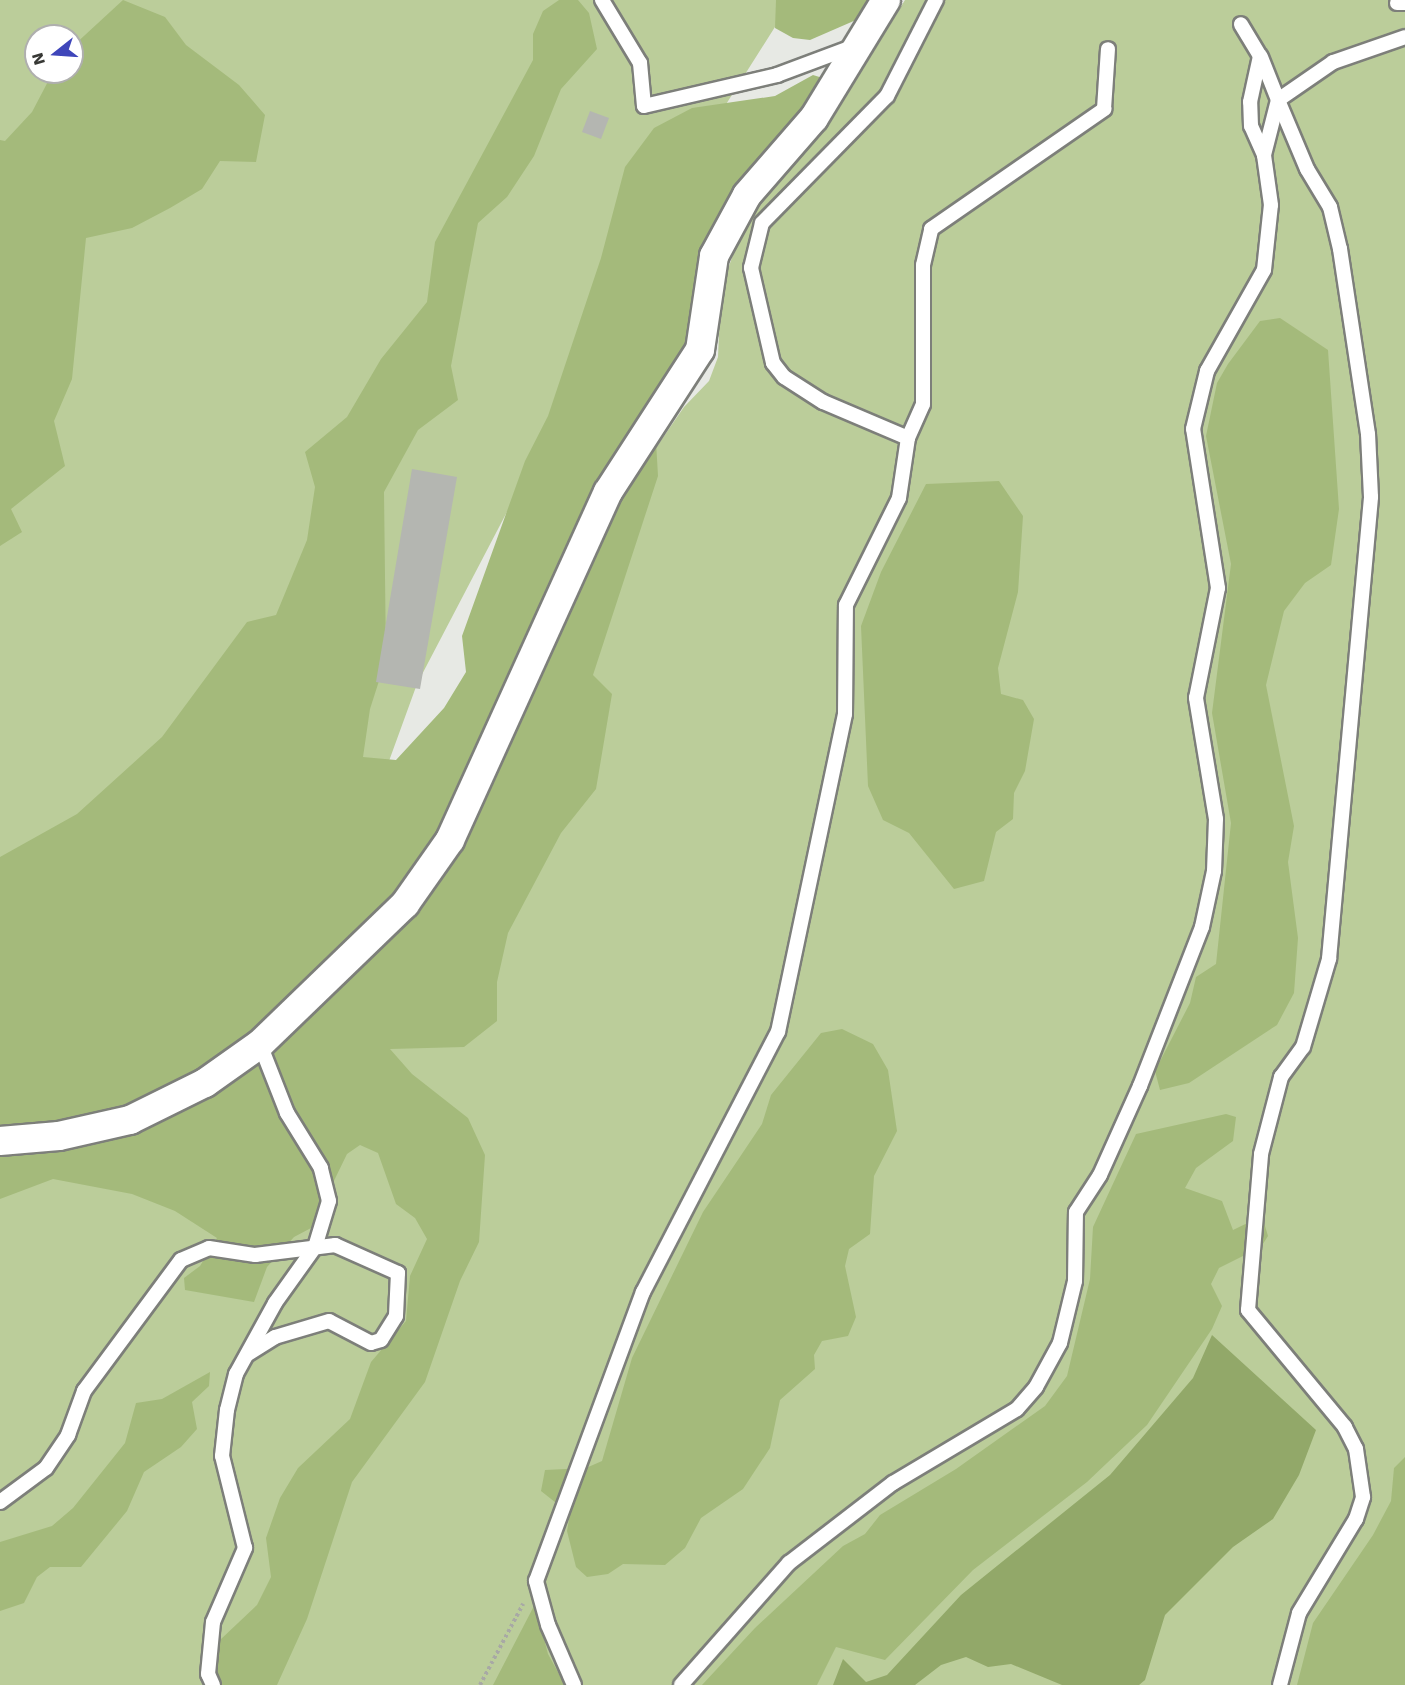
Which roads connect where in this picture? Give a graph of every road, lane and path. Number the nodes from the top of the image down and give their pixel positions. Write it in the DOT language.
graph roads {
  1 [pos="602,0"];
  2 [pos="886,0"];
  3 [pos="936,0"];
  4 [pos="1241,24"];
  5 [pos="1405,37"];
  6 [pos="862,44"];
  7 [pos="1108,49"];
  8 [pos="1260,56"];
  9 [pos="1278,100"];
  10 [pos="1264,155"];
  11 [pos="751,216"];
  12 [pos="908,438"];
  13 [pos="260,1044"];
  14 [pos="0,1142"];
  15 [pos="315,1247"];
  16 [pos="248,1354"];
  17 [pos="0,1502"];
  18 [pos="536,1581"];
  19 [pos="213,1685"];
  20 [pos="480,1685"];
  21 [pos="574,1685"];
  22 [pos="681,1685"];
  23 [pos="1280,1685"];
  1 -- 6 [label="lane"];
  2 -- 6 [label="street"];
  3 -- 11 [label="lane"];
  4 -- 8 [label="lane"];
  5 -- 9 [label="lane"];
  6 -- 11 [label="street"];
  7 -- 12 [label="lane"];
  8 -- 9 [label="lane"];
  8 -- 10 [label="lane"];
  9 -- 10 [label="lane"];
  9 -- 23 [label="lane"];
  10 -- 22 [label="lane"];
  11 -- 12 [label="lane"];
  11 -- 13 [label="street"];
  12 -- 18 [label="lane"];
  13 -- 14 [label="street"];
  13 -- 15 [label="lane"];
  15 -- 16 [label="lane"];
  15 -- 16 [label="lane"];
  15 -- 17 [label="lane"];
  16 -- 19 [label="lane"];
  18 -- 20 [label="path"];
  18 -- 21 [label="lane"];
}
